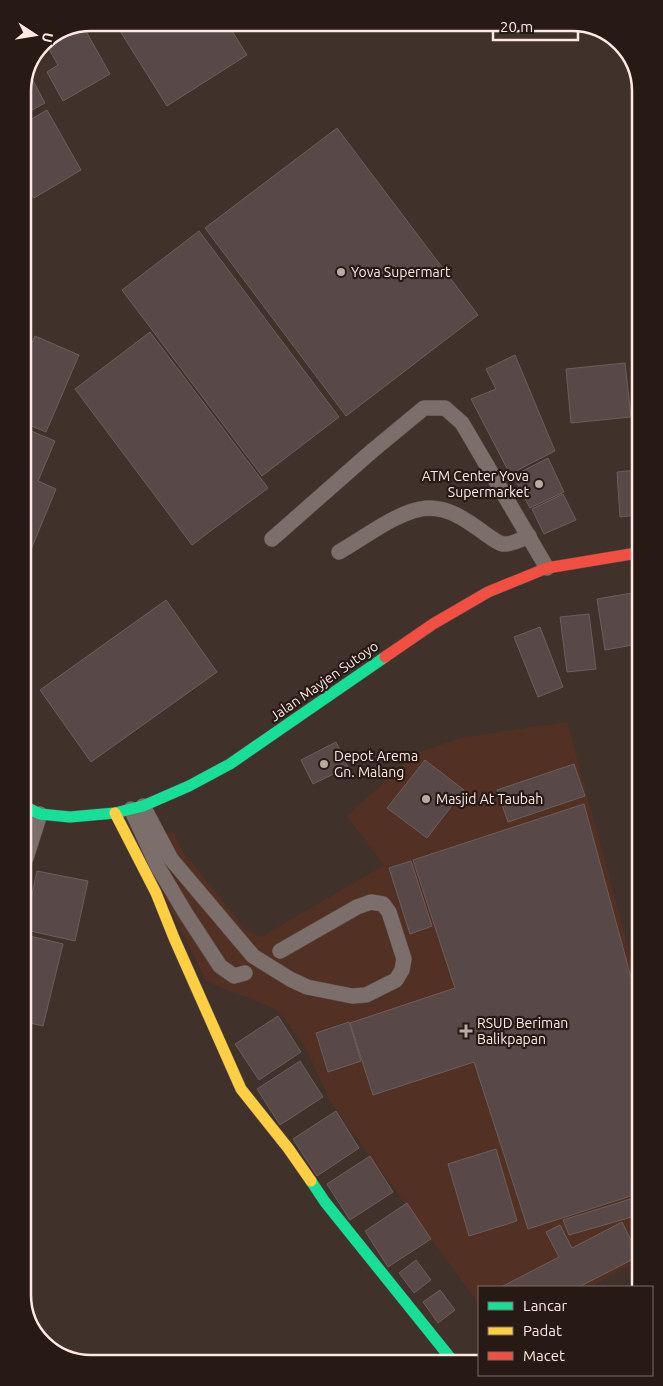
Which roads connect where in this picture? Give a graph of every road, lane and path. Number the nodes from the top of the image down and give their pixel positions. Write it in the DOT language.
graph roads {
  1 [pos="529,536"];
  2 [pos="272,539"];
  3 [pos="339,552"];
  4 [pos="632,554"];
  5 [pos="547,568"];
  6 [pos="137,808"];
  7 [pos="31,810"];
  8 [pos="115,813"];
  9 [pos="40,814"];
  10 [pos="31,842"];
  11 [pos="280,951"];
  12 [pos="245,973"];
  13 [pos="448,1355"];
  1 -- 2 [label="lane"];
  1 -- 3 [label="lane"];
  1 -- 5 [label="lane"];
  4 -- 5 [label="main road, Jalan Mayjen Sutoyo"];
  5 -- 6 [label="main road, Jalan Mayjen Sutoyo"];
  6 -- 8 [label="main road, Jalan Mayjen Sutoyo"];
  6 -- 11 [label="lane"];
  6 -- 12 [label="lane"];
  7 -- 9 [label="main road, Jalan Mayjen Sutoyo"];
  8 -- 9 [label="main road, Jalan Mayjen Sutoyo"];
  8 -- 13 [label="main road"];
  9 -- 10 [label="lane"];
}
